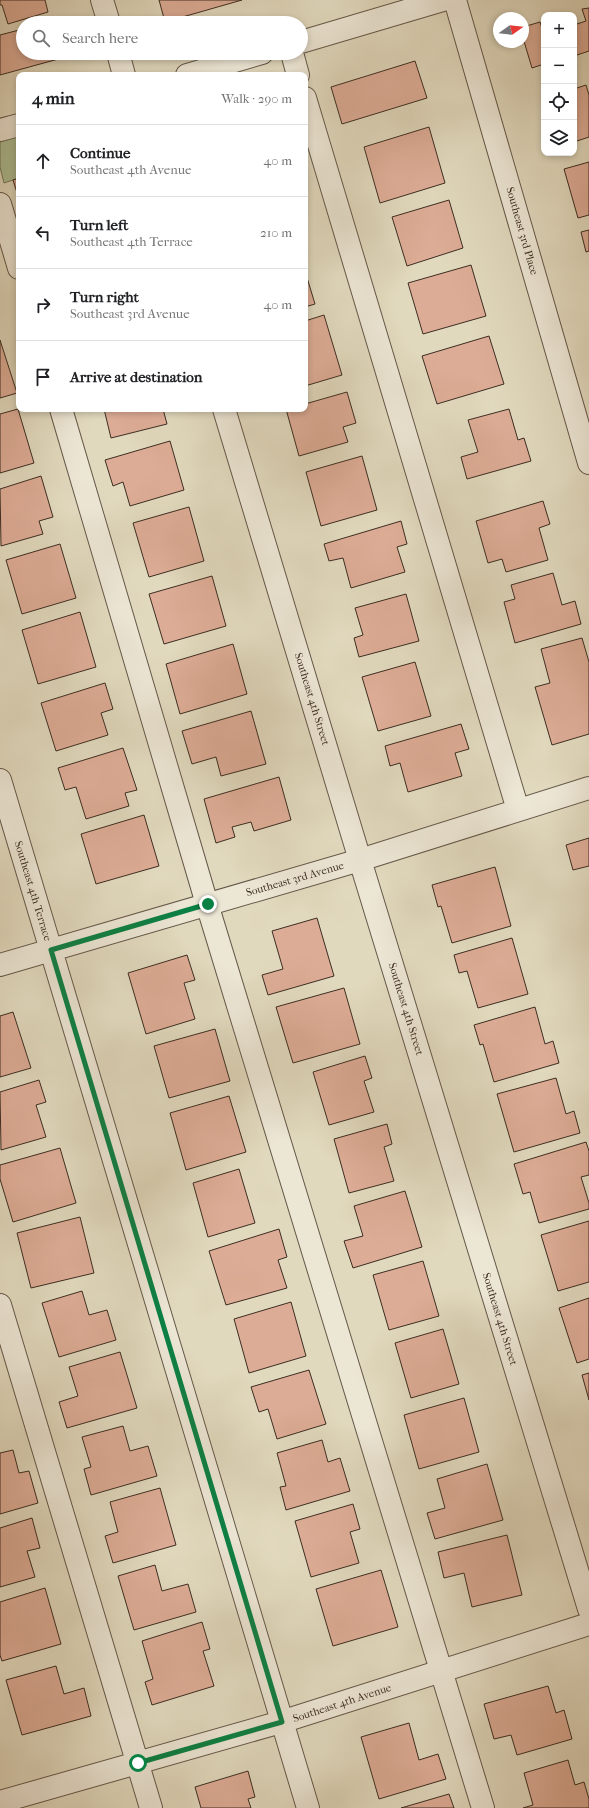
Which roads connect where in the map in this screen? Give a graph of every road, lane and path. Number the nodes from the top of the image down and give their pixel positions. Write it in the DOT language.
graph roads {
  1 [pos="102,0"];
  2 [pos="443,0"];
  3 [pos="455,0"];
  4 [pos="107,16"];
  5 [pos="308,40"];
  6 [pos="120,60"];
  7 [pos="238,60"];
  8 [pos="294,60"];
  9 [pos="123,72"];
  10 [pos="197,72"];
  11 [pos="297,72"];
  12 [pos="308,108"];
  13 [pos="16,126"];
  14 [pos="0,130"];
  15 [pos="0,204"];
  16 [pos="16,258"];
  17 [pos="62,412"];
  18 [pos="225,412"];
  19 [pos="589,462"];
  20 [pos="0,780"];
  21 [pos="589,788"];
  22 [pos="518,810"];
  23 [pos="360,860"];
  24 [pos="208,904"];
  25 [pos="51,950"];
  26 [pos="0,965"];
  27 [pos="0,1305"];
  28 [pos="589,1609"];
  29 [pos="589,1624"];
  30 [pos="441,1671"];
  31 [pos="282,1722"];
  32 [pos="138,1763"];
  33 [pos="0,1802"];
  34 [pos="151,1808"];
  35 [pos="308,1808"];
  36 [pos="483,1808"];
  1 -- 4 [label="street"];
  2 -- 5 [label="street"];
  3 -- 19 [label="street, Southeast 3rd Place"];
  6 -- 9 [label="street"];
  7 -- 10 [label="street"];
  8 -- 11 [label="street"];
  12 -- 22 [label="street"];
  13 -- 14 [label="street"];
  15 -- 16 [label="street"];
  17 -- 24 [label="street"];
  18 -- 23 [label="street, Southeast 4th Street"];
  20 -- 25 [label="street, Southeast 4th Terrace"];
  21 -- 22 [label="street, Southeast 3rd Avenue"];
  22 -- 23 [label="street, Southeast 3rd Avenue"];
  23 -- 24 [label="street, Southeast 3rd Avenue"];
  23 -- 28 [label="street, Southeast 4th Street"];
  24 -- 25 [label="street, Southeast 3rd Avenue"];
  24 -- 30 [label="street"];
  25 -- 26 [label="street, Southeast 3rd Avenue"];
  25 -- 31 [label="street, Southeast 4th Terrace"];
  27 -- 32 [label="street"];
  29 -- 30 [label="street, Southeast 4th Avenue"];
  30 -- 31 [label="street, Southeast 4th Avenue"];
  30 -- 36 [label="street"];
  31 -- 32 [label="street, Southeast 4th Avenue"];
  31 -- 35 [label="street, Southeast 4th Terrace"];
  32 -- 33 [label="street, Southeast 4th Avenue"];
  32 -- 34 [label="street"];
}
